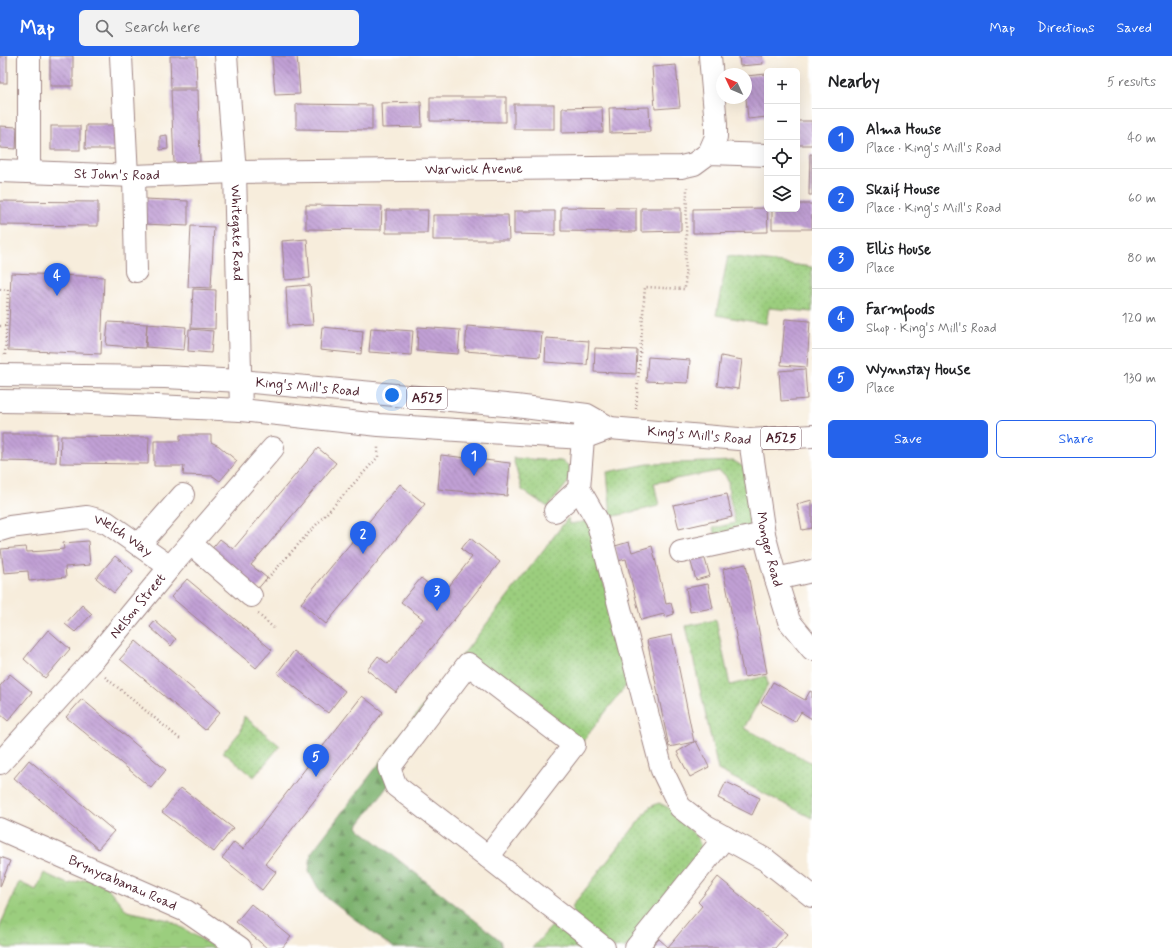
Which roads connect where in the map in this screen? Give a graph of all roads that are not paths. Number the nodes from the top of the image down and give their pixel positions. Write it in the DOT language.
graph roads {
  1 [pos="30,56"];
  2 [pos="121,56"];
  3 [pos="226,56"];
  4 [pos="710,56"];
  5 [pos="709,153"];
  6 [pos="764,155"];
  7 [pos="0,171"];
  8 [pos="29,172"];
  9 [pos="235,172"];
  10 [pos="131,176"];
  11 [pos="136,271"];
  12 [pos="0,375"];
  13 [pos="240,381"];
  14 [pos="0,402"];
  15 [pos="241,410"];
  16 [pos="587,415"];
  17 [pos="610,428"];
  18 [pos="812,436"];
  19 [pos="583,438"];
  20 [pos="750,440"];
  21 [pos="273,448"];
  22 [pos="579,489"];
  23 [pos="183,495"];
  24 [pos="555,511"];
  25 [pos="0,530"];
  26 [pos="764,534"];
  27 [pos="191,544"];
  28 [pos="139,546"];
  29 [pos="681,552"];
  30 [pos="170,567"];
  31 [pos="812,571"];
  32 [pos="776,579"];
  33 [pos="251,596"];
  34 [pos="812,649"];
  35 [pos="0,763"];
  36 [pos="0,829"];
  37 [pos="725,837"];
  38 [pos="488,857"];
  39 [pos="812,896"];
  40 [pos="240,948"];
  41 [pos="604,948"];
  42 [pos="636,948"];
  1 -- 8 [label="street"];
  2 -- 10 [label="street"];
  3 -- 9 [label="street, Whitegate Road"];
  4 -- 5 [label="street"];
  5 -- 6 [label="street"];
  5 -- 9 [label="street, Warwick Avenue"];
  7 -- 8 [label="street, St John's Road"];
  8 -- 10 [label="street, St John's Road"];
  9 -- 10 [label="street, St John's Road"];
  9 -- 13 [label="street, Whitegate Road"];
  10 -- 11 [label="street"];
  12 -- 13 [label="street, King's Mill's Road / A525"];
  13 -- 15 [label="street, Whitegate Road"];
  13 -- 16 [label="street, King's Mill's Road / A525"];
  14 -- 15 [label="street, King's Mill's Road / A525"];
  15 -- 19 [label="street, King's Mill's Road / A525"];
  16 -- 17 [label="street, King's Mill's Road / A525"];
  16 -- 19 [label="street"];
  17 -- 19 [label="street, King's Mill's Road / A525"];
  17 -- 20 [label="street, King's Mill's Road / A525"];
  18 -- 20 [label="street, King's Mill's Road / A525"];
  19 -- 22 [label="street"];
  20 -- 26 [label="street, Monger Road"];
  21 -- 27 [label="street, Nelson Street"];
  22 -- 24 [label="street"];
  22 -- 37 [label="street"];
  23 -- 28 [label="street"];
  25 -- 28 [label="street, Welch Way"];
  26 -- 29 [label="street"];
  26 -- 32 [label="street, Monger Road"];
  27 -- 30 [label="street, Nelson Street"];
  27 -- 33 [label="street"];
  28 -- 30 [label="street, Welch Way"];
  30 -- 35 [label="street, Nelson Street"];
  31 -- 32 [label="street"];
  32 -- 34 [label="street, Monger Road"];
  36 -- 40 [label="street, Brynycabanau Road"];
  37 -- 39 [label="street"];
  37 -- 42 [label="street"];
  38 -- 38 [label="street"];
  38 -- 41 [label="street"];
}
